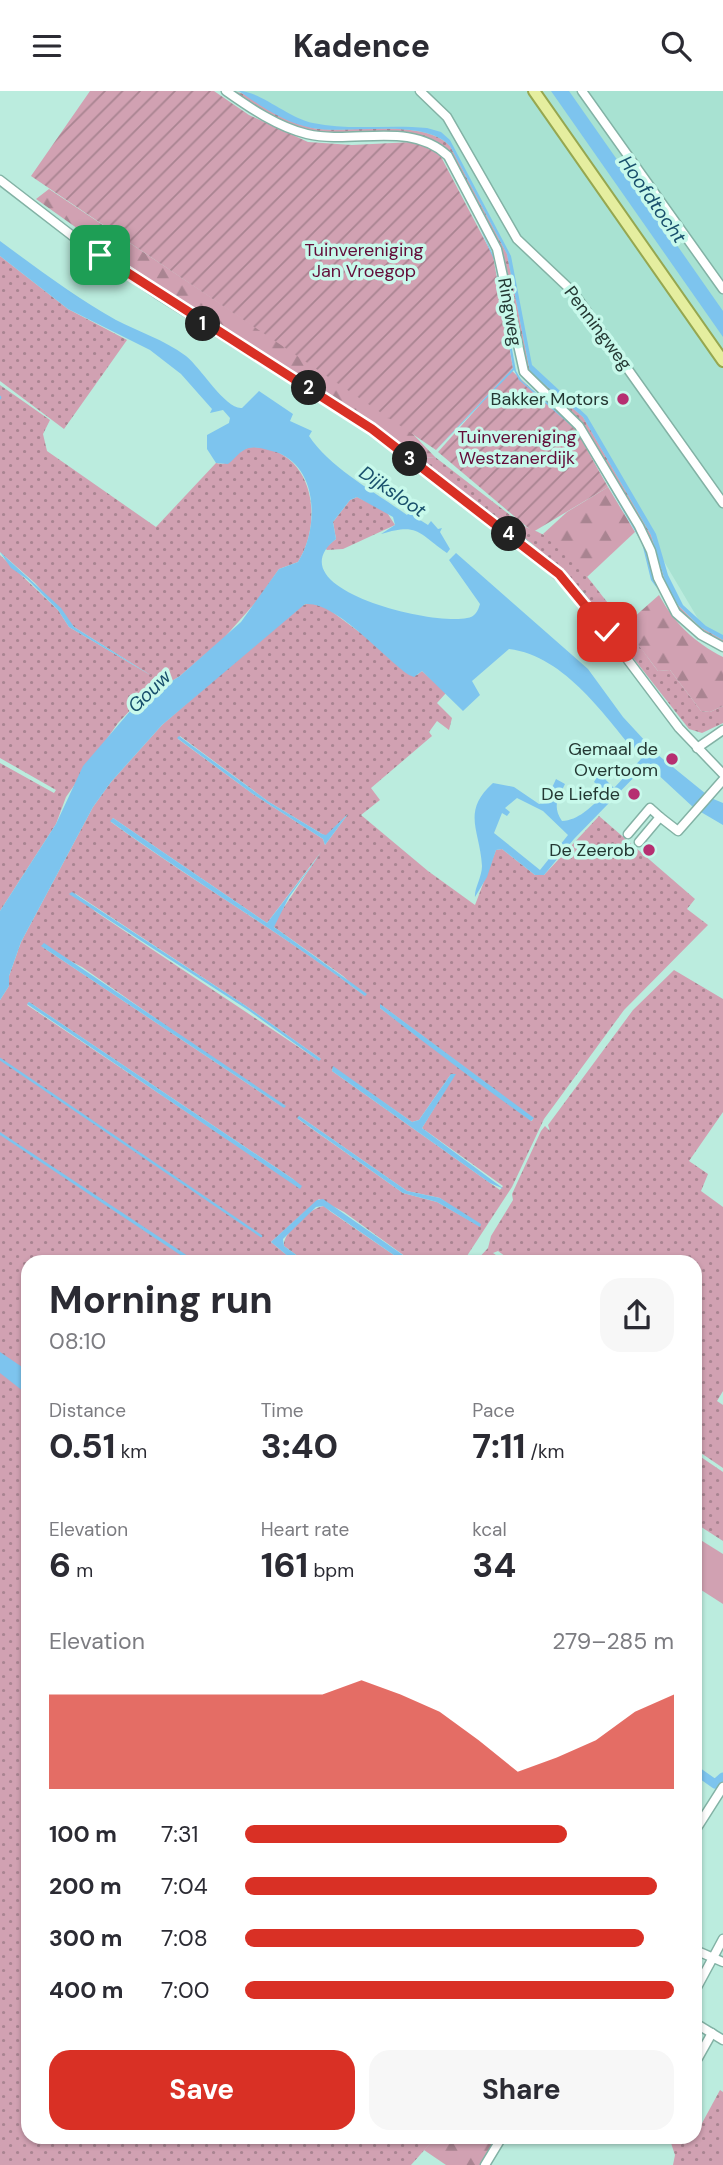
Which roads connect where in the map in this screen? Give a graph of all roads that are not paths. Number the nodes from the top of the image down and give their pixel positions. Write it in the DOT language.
graph roads {
  1 [pos="226,91"];
  2 [pos="420,91"];
  3 [pos="534,91"];
  4 [pos="582,91"];
  5 [pos="0,180"];
  6 [pos="723,289"];
  7 [pos="723,361"];
  8 [pos="723,503"];
  9 [pos="723,647"];
  10 [pos="723,730"];
  11 [pos="697,748"];
  12 [pos="723,774"];
  13 [pos="723,780"];
  14 [pos="660,817"];
  15 [pos="628,834"];
  16 [pos="639,842"];
  17 [pos="723,1787"];
  18 [pos="702,1820"];
  19 [pos="723,1940"];
  20 [pos="702,1953"];
  21 [pos="711,1956"];
  22 [pos="723,1962"];
  23 [pos="702,1976"];
  24 [pos="702,2027"];
  25 [pos="712,2033"];
  26 [pos="723,2040"];
  27 [pos="702,2051"];
  28 [pos="498,2144"];
  29 [pos="485,2165"];
  1 -- 9 [label="street, Ringweg"];
  2 -- 8 [label="street, Penningweg"];
  3 -- 7 [label="main road"];
  4 -- 6 [label="street"];
  5 -- 11 [label="street"];
  10 -- 11 [label="street"];
  11 -- 12 [label="street"];
  13 -- 14 [label="street"];
  14 -- 15 [label="street"];
  14 -- 16 [label="street"];
  17 -- 18 [label="street"];
  19 -- 21 [label="street"];
  20 -- 21 [label="street"];
  21 -- 22 [label="street"];
  21 -- 23 [label="street"];
  24 -- 25 [label="street"];
  25 -- 26 [label="street"];
  25 -- 27 [label="street"];
  28 -- 29 [label="street"];
}
